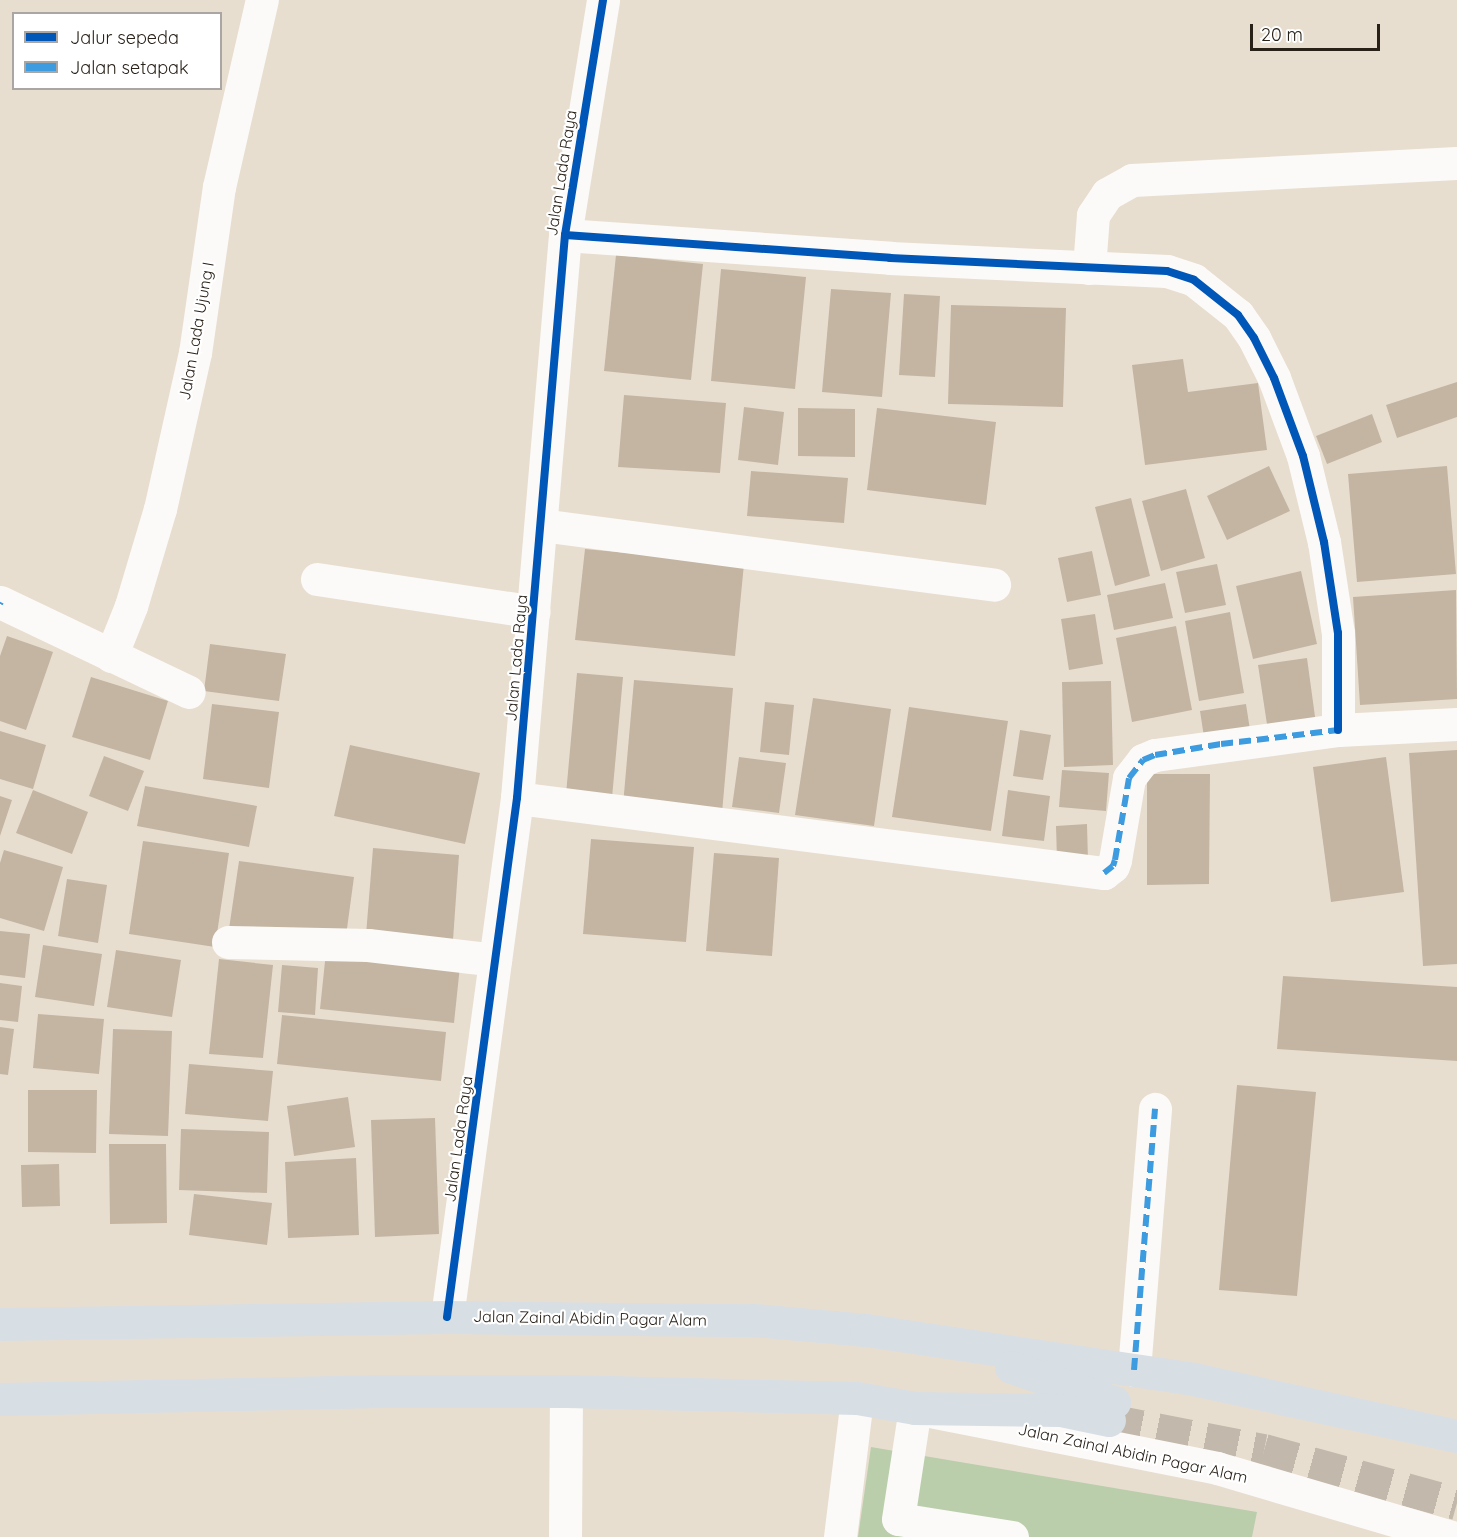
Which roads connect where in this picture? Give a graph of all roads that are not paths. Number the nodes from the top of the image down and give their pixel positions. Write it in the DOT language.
graph roads {
  1 [pos="262,0"];
  2 [pos="603,0"];
  3 [pos="1457,163"];
  4 [pos="565,235"];
  5 [pos="1089,268"];
  6 [pos="541,525"];
  7 [pos="317,579"];
  8 [pos="994,585"];
  9 [pos="0,603"];
  10 [pos="534,612"];
  11 [pos="111,656"];
  12 [pos="189,692"];
  13 [pos="1457,724"];
  14 [pos="1338,730"];
  15 [pos="517,798"];
  16 [pos="228,942"];
  17 [pos="495,960"];
  18 [pos="1155,1109"];
  19 [pos="447,1317"];
  20 [pos="0,1324"];
  21 [pos="926,1338"];
  22 [pos="1134,1371"];
  23 [pos="566,1391"];
  24 [pos="857,1398"];
  25 [pos="0,1399"];
  26 [pos="915,1408"];
  27 [pos="1457,1436"];
  28 [pos="565,1537"];
  29 [pos="840,1537"];
  30 [pos="1011,1537"];
  31 [pos="1451,1537"];
  1 -- 11 [label="street, Jalan Lada Ujung I"];
  2 -- 4 [label="street, Jalan Lada Raya"];
  3 -- 5 [label="street"];
  4 -- 5 [label="street"];
  4 -- 6 [label="street, Jalan Lada Raya"];
  5 -- 14 [label="street"];
  6 -- 8 [label="street"];
  6 -- 10 [label="street, Jalan Lada Raya"];
  7 -- 10 [label="street"];
  9 -- 11 [label="street"];
  10 -- 15 [label="street, Jalan Lada Raya"];
  11 -- 12 [label="street"];
  13 -- 14 [label="street"];
  14 -- 15 [label="street"];
  15 -- 17 [label="street, Jalan Lada Raya"];
  16 -- 17 [label="street"];
  17 -- 19 [label="street, Jalan Lada Raya"];
  18 -- 22 [label="street"];
  19 -- 20 [label="highway, Jalan Zainal Abidin Pagar Alam"];
  19 -- 21 [label="highway, Jalan Zainal Abidin Pagar Alam"];
  21 -- 22 [label="highway, Jalan Zainal Abidin Pagar Alam"];
  21 -- 26 [label="highway, Jalan Zainal Abidin Pagar Alam"];
  22 -- 27 [label="highway, Jalan Zainal Abidin Pagar Alam"];
  23 -- 24 [label="highway, Jalan Zainal Abidin Pagar Alam"];
  23 -- 25 [label="highway, Jalan Zainal Abidin Pagar Alam"];
  23 -- 28 [label="street"];
  24 -- 26 [label="highway, Jalan Zainal Abidin Pagar Alam"];
  24 -- 29 [label="street"];
  26 -- 30 [label="street"];
  26 -- 31 [label="street, Jalan Zainal Abidin Pagar Alam"];
}
